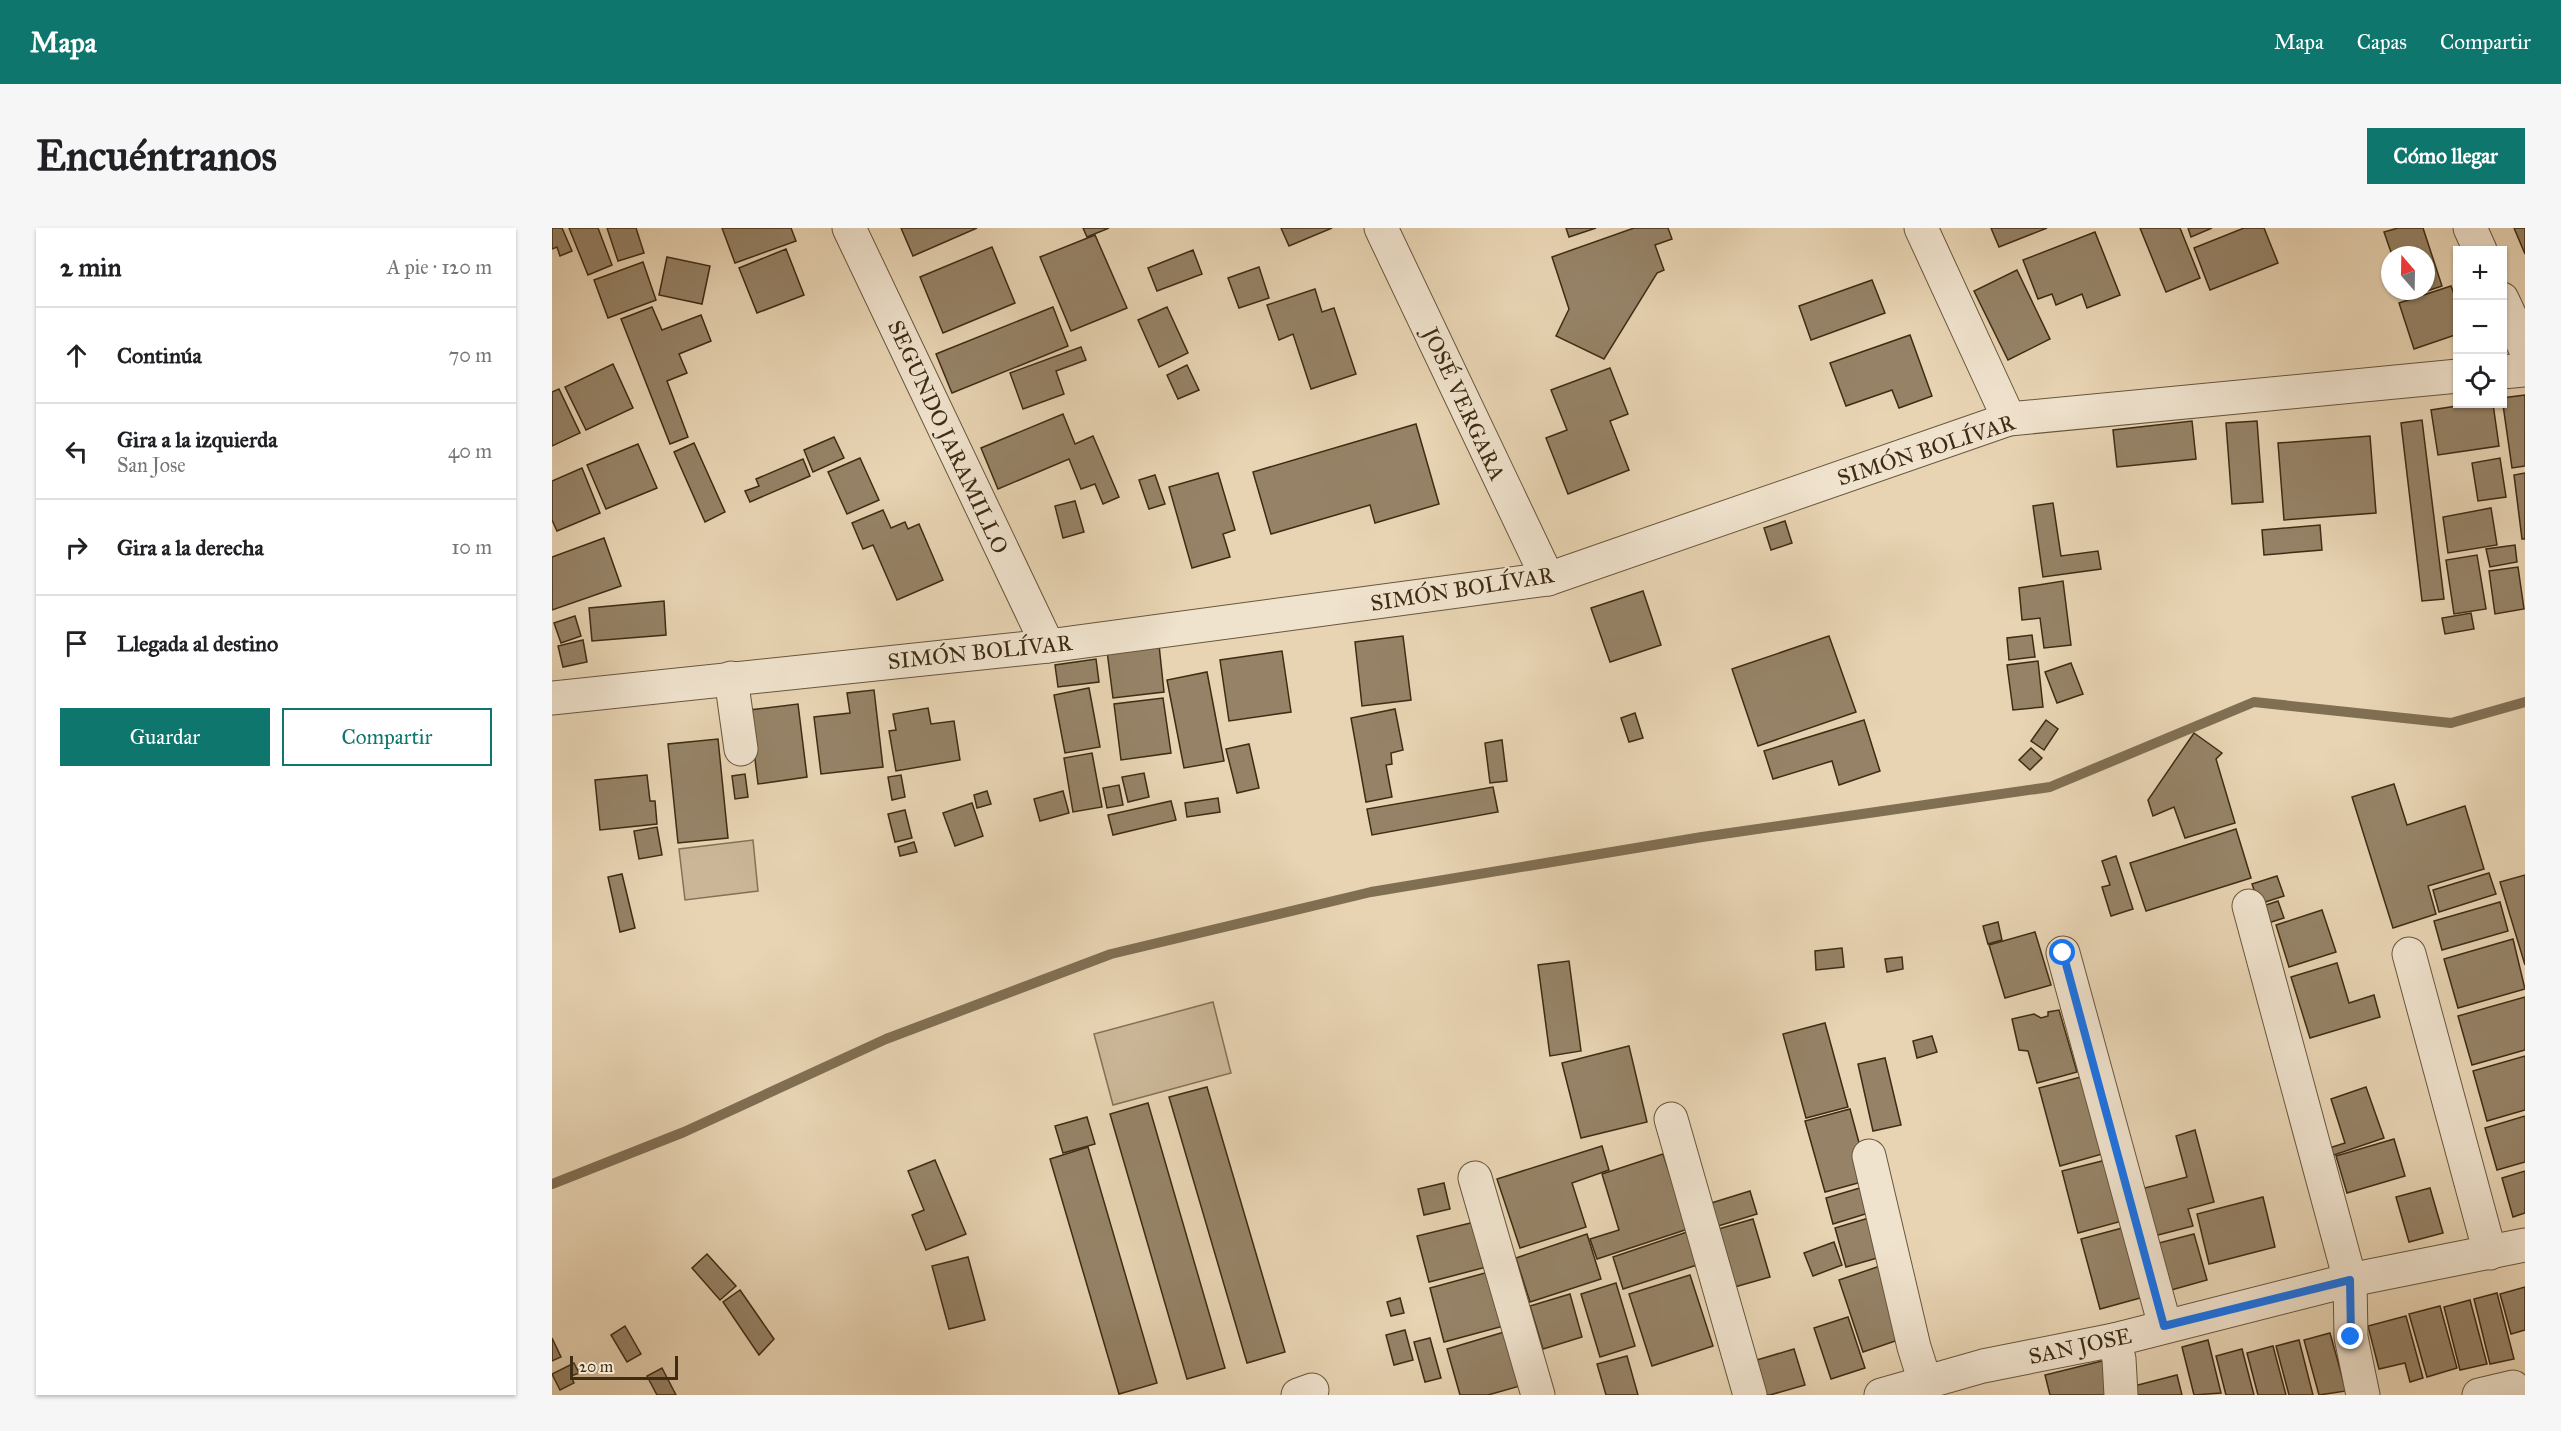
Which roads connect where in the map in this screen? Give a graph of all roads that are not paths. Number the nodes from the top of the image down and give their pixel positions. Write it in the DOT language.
graph roads {
  1 [pos="849,228"];
  2 [pos="1381,228"];
  3 [pos="1921,228"];
  4 [pos="2470,228"];
  5 [pos="2478,246"];
  6 [pos="2502,300"];
  7 [pos="2525,348"];
  8 [pos="2525,370"];
  9 [pos="2507,372"];
  10 [pos="2453,376"];
  11 [pos="2009,419"];
  12 [pos="1548,579"];
  13 [pos="1048,646"];
  14 [pos="731,678"];
  15 [pos="552,698"];
  16 [pos="741,748"];
  17 [pos="2249,906"];
  18 [pos="2063,953"];
  19 [pos="2409,954"];
  20 [pos="1671,1119"];
  21 [pos="1869,1156"];
  22 [pos="1475,1178"];
  23 [pos="2525,1245"];
  24 [pos="2490,1253"];
  25 [pos="2350,1280"];
  26 [pos="2164,1326"];
  27 [pos="2114,1340"];
  28 [pos="1986,1381"];
  29 [pos="1925,1382"];
  30 [pos="1538,1395"];
  31 [pos="1750,1395"];
  32 [pos="1881,1395"];
  33 [pos="2121,1395"];
  34 [pos="2363,1395"];
  35 [pos="2479,1395"];
  36 [pos="2514,1395"];
  1 -- 13 [label="street, SEGUNDO JARAMILLO"];
  2 -- 12 [label="street, JOSÉ VERGARA"];
  3 -- 11 [label="street"];
  4 -- 5 [label="street"];
  6 -- 7 [label="street"];
  8 -- 9 [label="street"];
  10 -- 11 [label="street, SIMÓN BOLÍVAR"];
  11 -- 12 [label="street, SIMÓN BOLÍVAR"];
  12 -- 13 [label="street, SIMÓN BOLÍVAR"];
  13 -- 14 [label="street, SIMÓN BOLÍVAR"];
  14 -- 15 [label="street, SIMÓN BOLÍVAR"];
  14 -- 16 [label="street"];
  17 -- 25 [label="street"];
  18 -- 26 [label="street"];
  19 -- 24 [label="street"];
  20 -- 31 [label="street"];
  21 -- 29 [label="street"];
  22 -- 30 [label="street"];
  23 -- 24 [label="street, SAN JOSE"];
  24 -- 25 [label="street, SAN JOSE"];
  25 -- 26 [label="street, SAN JOSE"];
  25 -- 34 [label="street"];
  26 -- 27 [label="street, SAN JOSE"];
  27 -- 28 [label="street, SAN JOSE"];
  27 -- 33 [label="street"];
  28 -- 29 [label="street, SAN JOSE"];
  29 -- 32 [label="street, SAN JOSE"];
  35 -- 36 [label="street"];
}
